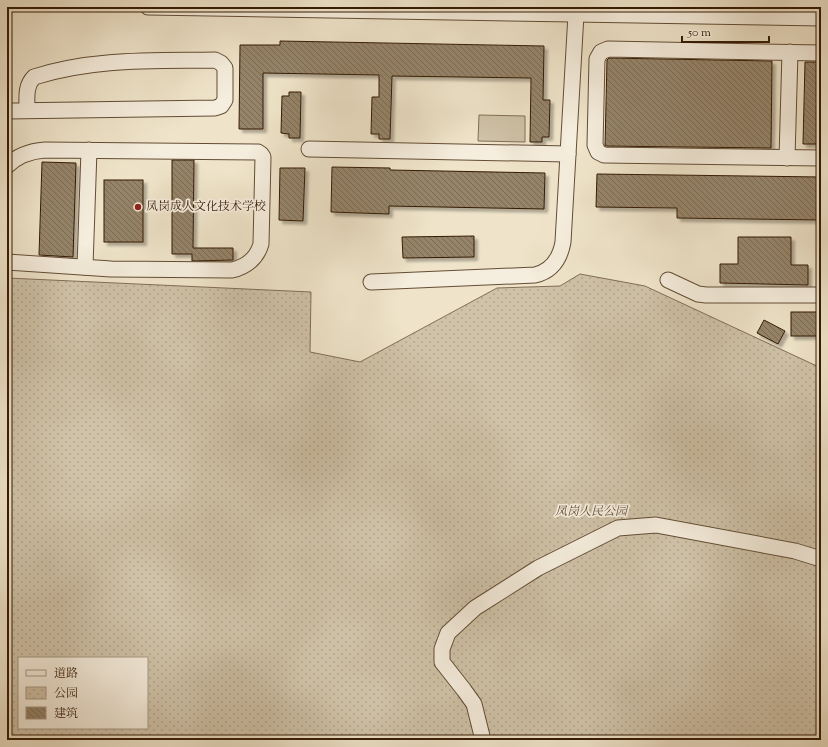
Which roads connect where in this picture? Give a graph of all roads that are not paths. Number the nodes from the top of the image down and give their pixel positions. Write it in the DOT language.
graph roads {
  1 [pos="148,7"];
  2 [pos="383,9"];
  3 [pos="695,12"];
  4 [pos="576,14"];
  5 [pos="821,18"];
  6 [pos="790,52"];
  7 [pos="821,53"];
  8 [pos="27,110"];
  9 [pos="7,111"];
  10 [pos="309,149"];
  11 [pos="89,150"];
  12 [pos="568,154"];
  13 [pos="787,158"];
  14 [pos="821,158"];
  15 [pos="7,166"];
  16 [pos="7,262"];
  17 [pos="85,267"];
  18 [pos="668,280"];
  19 [pos="370,282"];
  20 [pos="821,295"];
  21 [pos="821,559"];
  22 [pos="483,740"];
  1 -- 2 [label="street"];
  2 -- 4 [label="street"];
  3 -- 4 [label="street"];
  3 -- 5 [label="street"];
  4 -- 12 [label="street"];
  6 -- 7 [label="street"];
  6 -- 13 [label="street"];
  6 -- 13 [label="street"];
  8 -- 8 [label="street"];
  8 -- 9 [label="street"];
  10 -- 12 [label="street"];
  11 -- 15 [label="street"];
  11 -- 17 [label="street"];
  11 -- 17 [label="street"];
  12 -- 19 [label="street"];
  13 -- 14 [label="street"];
  16 -- 17 [label="street"];
  18 -- 20 [label="street"];
  21 -- 22 [label="street"];
}
